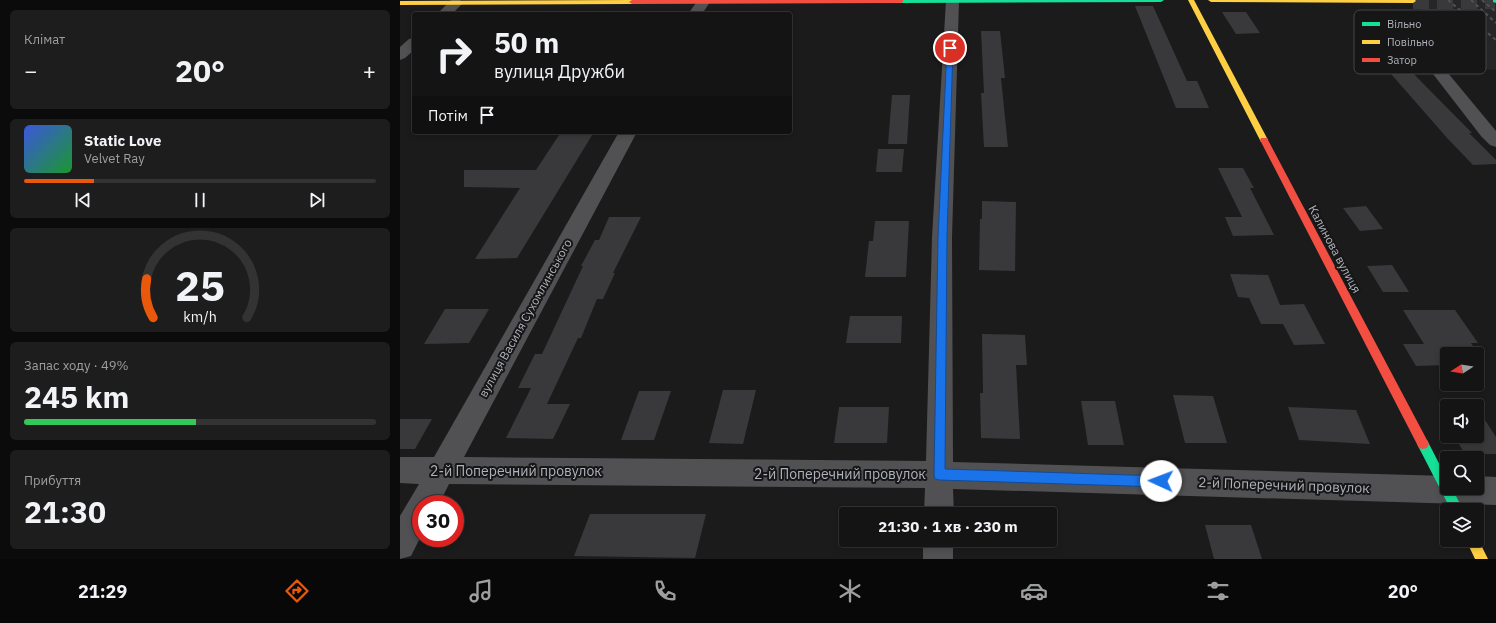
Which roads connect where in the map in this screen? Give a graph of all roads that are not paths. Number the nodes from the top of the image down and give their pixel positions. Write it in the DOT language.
graph roads {
  1 [pos="1161,0"];
  2 [pos="1191,0"];
  3 [pos="1211,0"];
  4 [pos="952,1"];
  5 [pos="1413,1"];
  6 [pos="703,2"];
  7 [pos="400,3"];
  8 [pos="456,3"];
  9 [pos="446,12"];
  10 [pos="696,12"];
  11 [pos="412,44"];
  12 [pos="400,55"];
  13 [pos="1441,74"];
  14 [pos="627,134"];
  15 [pos="1496,141"];
  16 [pos="400,470"];
  17 [pos="441,471"];
  18 [pos="939,475"];
  19 [pos="1496,491"];
  20 [pos="428,495"];
  21 [pos="1452,500"];
  22 [pos="939,507"];
  23 [pos="412,523"];
  24 [pos="400,545"];
  25 [pos="938,547"];
  26 [pos="1476,547"];
  27 [pos="938,559"];
  28 [pos="1482,559"];
  1 -- 4 [label="street"];
  2 -- 21 [label="street, Калинова вулиця"];
  3 -- 5 [label="street"];
  4 -- 6 [label="street"];
  4 -- 18 [label="street"];
  6 -- 8 [label="street"];
  6 -- 10 [label="street"];
  7 -- 8 [label="street"];
  8 -- 9 [label="street"];
  11 -- 12 [label="street"];
  13 -- 15 [label="street"];
  14 -- 17 [label="street, вулиця Василя Сухомлинського"];
  16 -- 17 [label="street, 2-й Поперечний провулок"];
  17 -- 18 [label="street, 2-й Поперечний провулок"];
  17 -- 20 [label="street, вулиця Василя Сухомлинського"];
  18 -- 21 [label="street, 2-й Поперечний провулок"];
  18 -- 22 [label="street"];
  19 -- 21 [label="street, 2-й Поперечний провулок"];
  23 -- 24 [label="street"];
  25 -- 27 [label="street"];
  26 -- 28 [label="street"];
}
